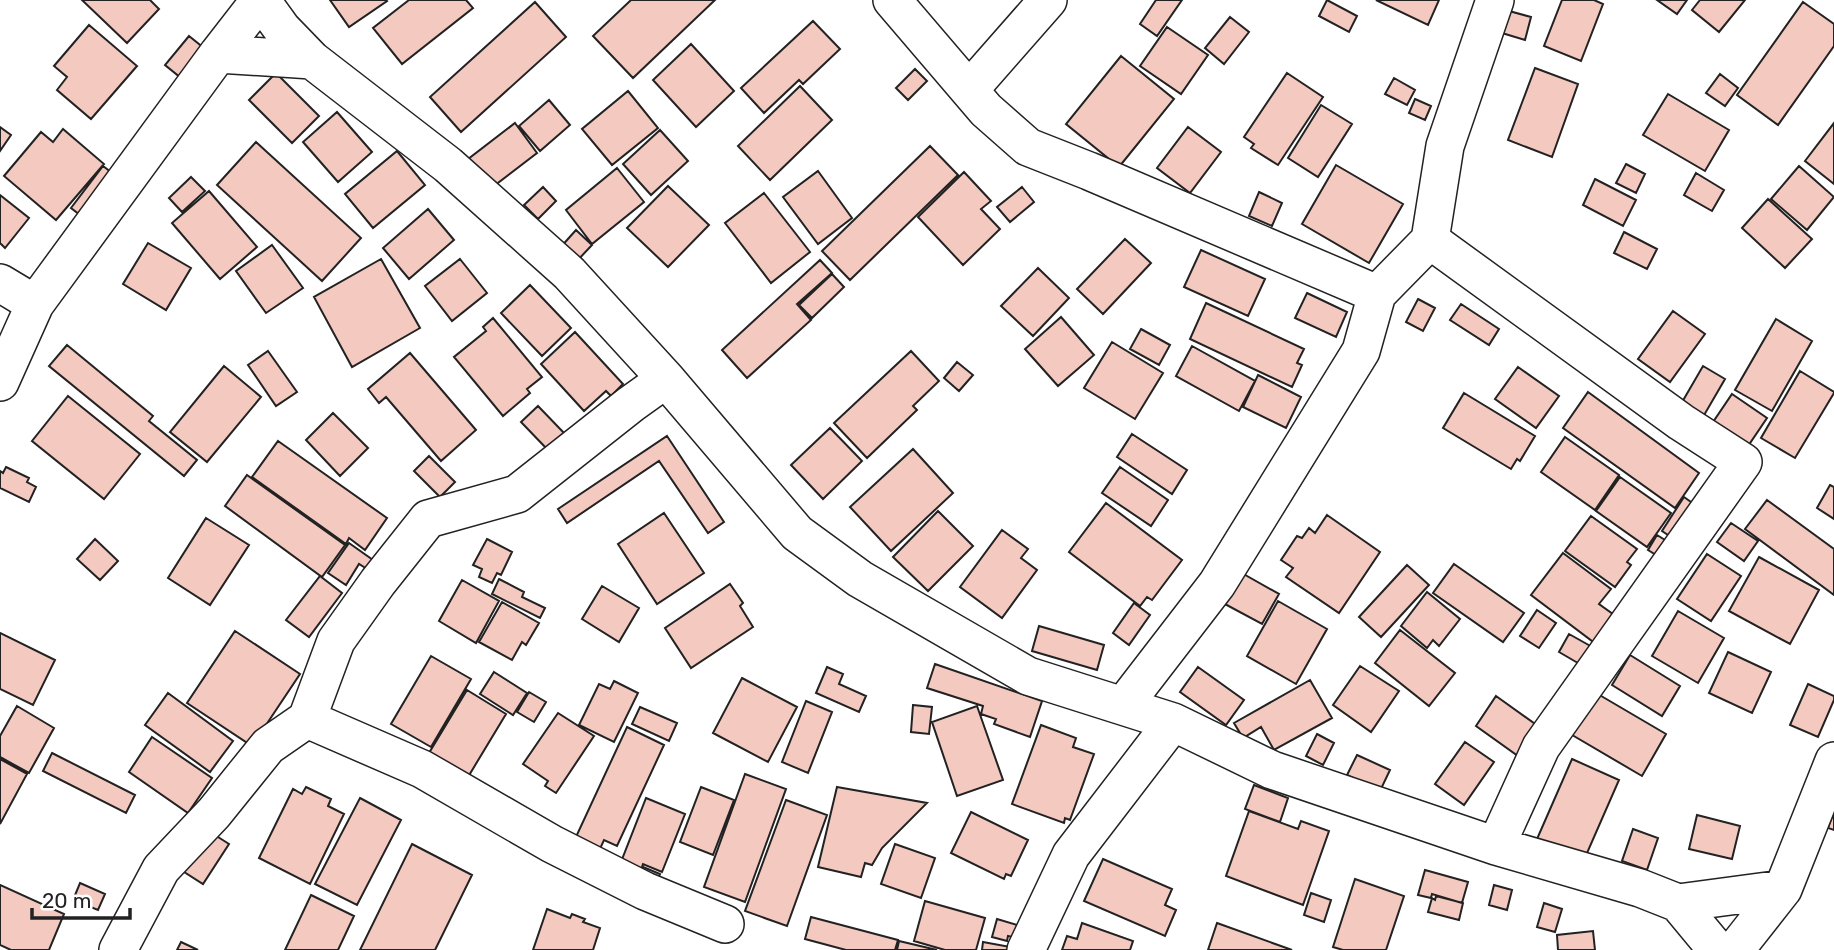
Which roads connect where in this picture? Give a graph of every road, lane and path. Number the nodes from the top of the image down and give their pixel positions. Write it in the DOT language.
graph roads {
  1 [pos="260,0"];
  2 [pos="892,0"];
  3 [pos="1048,0"];
  4 [pos="1495,0"];
  5 [pos="218,54"];
  6 [pos="312,60"];
  7 [pos="969,90"];
  8 [pos="1430,240"];
  9 [pos="0,284"];
  10 [pos="1377,294"];
  11 [pos="36,303"];
  12 [pos="666,379"];
  13 [pos="0,382"];
  14 [pos="1123,706"];
  15 [pos="307,719"];
  16 [pos="1173,722"];
  17 [pos="1834,761"];
  18 [pos="1496,846"];
  19 [pos="1783,890"];
  20 [pos="1678,903"];
  21 [pos="726,924"];
  22 [pos="118,950"];
  23 [pos="1026,950"];
  24 [pos="1717,950"];
  25 [pos="1735,950"];
  1 -- 5 [label="street"];
  1 -- 6 [label="street"];
  2 -- 7 [label="street"];
  3 -- 7 [label="street"];
  4 -- 8 [label="street"];
  5 -- 6 [label="street"];
  5 -- 11 [label="street"];
  6 -- 12 [label="street"];
  7 -- 10 [label="street"];
  8 -- 10 [label="street"];
  8 -- 18 [label="street"];
  9 -- 11 [label="street"];
  10 -- 14 [label="street"];
  11 -- 13 [label="street"];
  12 -- 14 [label="street"];
  12 -- 15 [label="street"];
  14 -- 16 [label="street"];
  15 -- 21 [label="street"];
  15 -- 22 [label="street"];
  16 -- 18 [label="street"];
  16 -- 23 [label="street"];
  17 -- 19 [label="street"];
  18 -- 20 [label="street"];
  19 -- 20 [label="street"];
  19 -- 25 [label="street"];
  20 -- 24 [label="street"];
}
